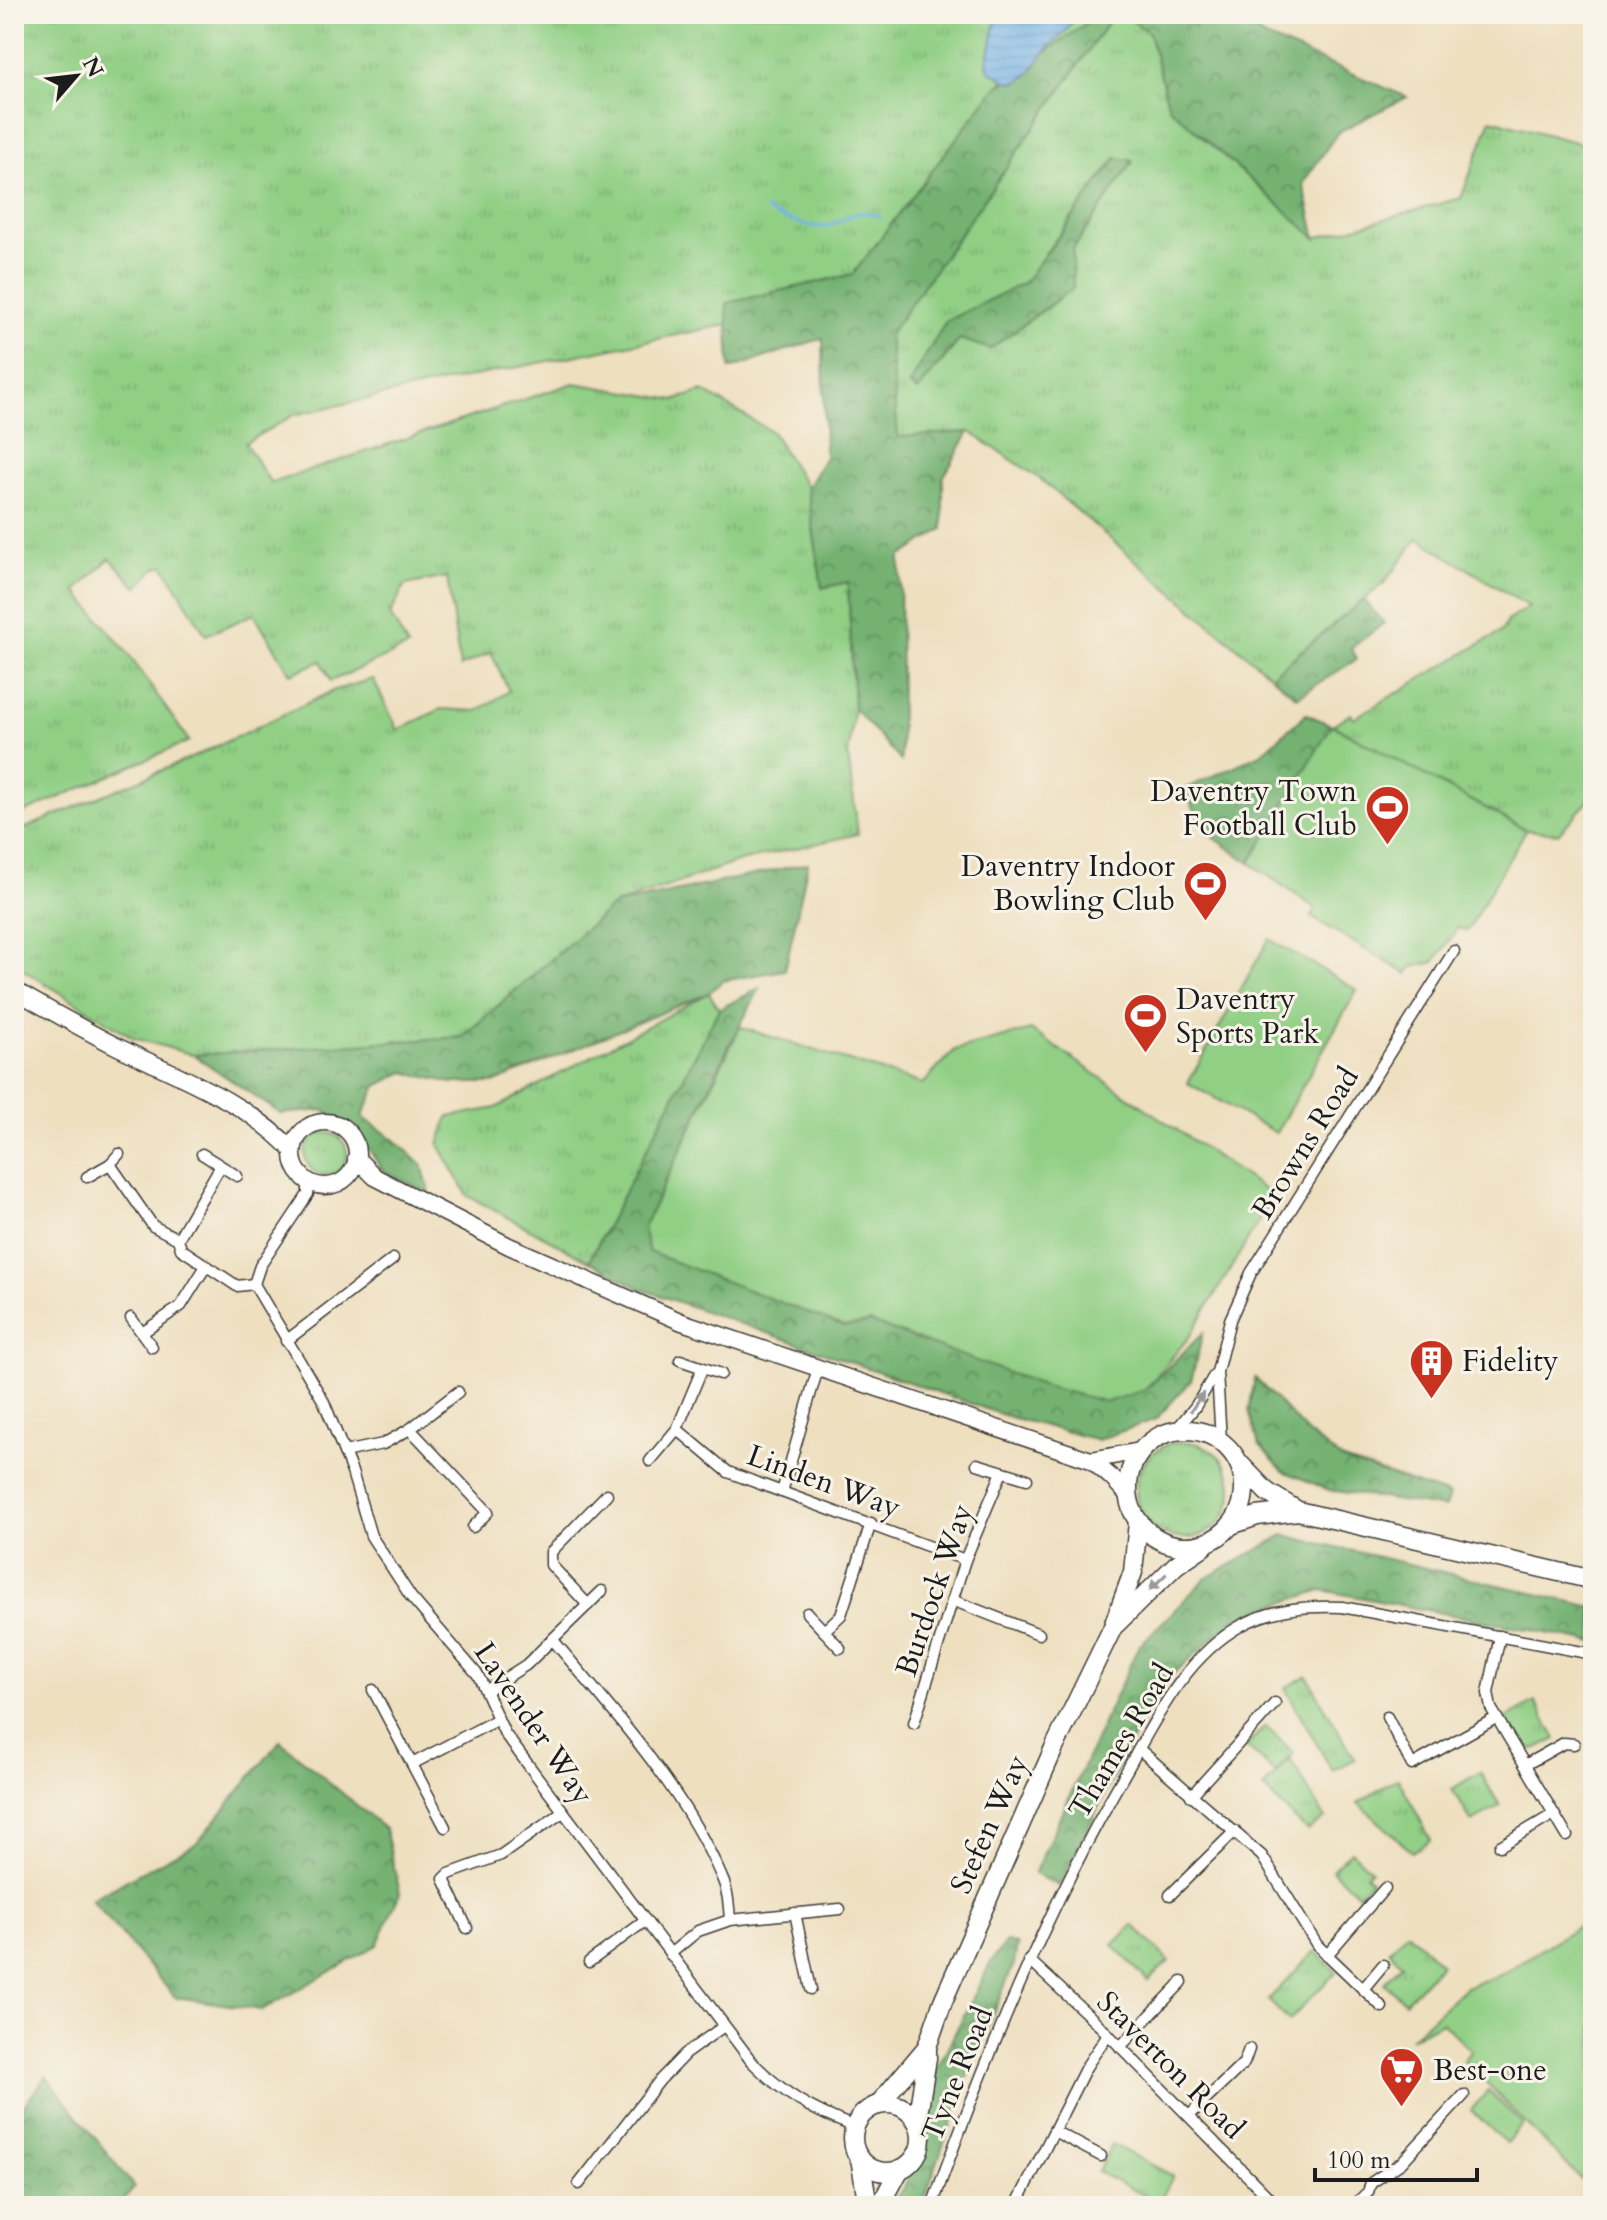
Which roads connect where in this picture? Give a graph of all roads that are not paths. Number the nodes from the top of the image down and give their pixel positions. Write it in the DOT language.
graph roads {
  1 [pos="1454,951"];
  2 [pos="14,990"];
  3 [pos="270,1128"];
  4 [pos="302,1132"];
  5 [pos="293,1151"];
  6 [pos="119,1154"];
  7 [pos="202,1154"];
  8 [pos="356,1158"];
  9 [pos="110,1164"];
  10 [pos="220,1167"];
  11 [pos="237,1176"];
  12 [pos="348,1176"];
  13 [pos="87,1177"];
  14 [pos="375,1177"];
  15 [pos="315,1184"];
  16 [pos="178,1239"];
  17 [pos="393,1259"];
  18 [pos="206,1266"];
  19 [pos="254,1284"];
  20 [pos="131,1318"];
  21 [pos="142,1333"];
  22 [pos="286,1341"];
  23 [pos="152,1347"];
  24 [pos="680,1360"];
  25 [pos="818,1368"];
  26 [pos="702,1369"];
  27 [pos="1217,1372"];
  28 [pos="721,1374"];
  29 [pos="458,1392"];
  30 [pos="410,1429"];
  31 [pos="677,1429"];
  32 [pos="1175,1431"];
  33 [pos="1221,1441"];
  34 [pos="1140,1451"];
  35 [pos="344,1452"];
  36 [pos="1091,1460"];
  37 [pos="650,1461"];
  38 [pos="1238,1462"];
  39 [pos="977,1464"];
  40 [pos="1002,1472"];
  41 [pos="1027,1479"];
  42 [pos="782,1492"];
  43 [pos="607,1494"];
  44 [pos="1128,1495"];
  45 [pos="1298,1511"];
  46 [pos="1138,1522"];
  47 [pos="871,1523"];
  48 [pos="1231,1525"];
  49 [pos="473,1527"];
  50 [pos="1209,1542"];
  51 [pos="965,1560"];
  52 [pos="1593,1580"];
  53 [pos="602,1591"];
  54 [pos="952,1600"];
  55 [pos="588,1605"];
  56 [pos="807,1613"];
  57 [pos="1112,1629"];
  58 [pos="824,1631"];
  59 [pos="1039,1634"];
  60 [pos="1500,1636"];
  61 [pos="553,1640"];
  62 [pos="840,1648"];
  63 [pos="1593,1654"];
  64 [pos="373,1690"];
  65 [pos="487,1690"];
  66 [pos="1275,1703"];
  67 [pos="1387,1717"];
  68 [pos="1496,1718"];
  69 [pos="498,1719"];
  70 [pos="914,1723"];
  71 [pos="1574,1744"];
  72 [pos="1139,1749"];
  73 [pos="412,1764"];
  74 [pos="1525,1765"];
  75 [pos="1191,1796"];
  76 [pos="563,1812"];
  77 [pos="1554,1814"];
  78 [pos="445,1827"];
  79 [pos="1235,1831"];
  80 [pos="1567,1836"];
  81 [pos="1500,1846"];
  82 [pos="1385,1888"];
  83 [pos="1170,1895"];
  84 [pos="840,1909"];
  85 [pos="795,1913"];
  86 [pos="730,1920"];
  87 [pos="645,1921"];
  88 [pos="467,1928"];
  89 [pos="670,1954"];
  90 [pos="1327,1955"];
  91 [pos="1029,1960"];
  92 [pos="589,1962"];
  93 [pos="1383,1965"];
  94 [pos="1182,1982"];
  95 [pos="811,1989"];
  96 [pos="1363,1989"];
  97 [pos="1382,2007"];
  98 [pos="724,2026"];
  99 [pos="1108,2034"];
  100 [pos="927,2047"];
  101 [pos="1120,2047"];
  102 [pos="1249,2049"];
  103 [pos="1464,2095"];
  104 [pos="878,2105"];
  105 [pos="1190,2115"];
  106 [pos="917,2121"];
  107 [pos="855,2127"];
  108 [pos="1054,2131"];
  109 [pos="1101,2156"];
  110 [pos="860,2158"];
  111 [pos="900,2169"];
  112 [pos="579,2184"];
  113 [pos="868,2206"];
  114 [pos="880,2206"];
  115 [pos="932,2206"];
  116 [pos="1016,2206"];
  117 [pos="1277,2206"];
  118 [pos="1353,2206"];
  1 -- 27 [label="street, Browns Road"];
  2 -- 3 [label="main road"];
  3 -- 4 [label="main road"];
  3 -- 5 [label="main road"];
  4 -- 5 [label="main road"];
  4 -- 8 [label="main road"];
  5 -- 15 [label="main road"];
  6 -- 9 [label="street"];
  7 -- 10 [label="street"];
  8 -- 12 [label="main road"];
  8 -- 14 [label="main road"];
  9 -- 13 [label="street"];
  9 -- 16 [label="street"];
  10 -- 11 [label="street"];
  10 -- 16 [label="street"];
  12 -- 14 [label="main road"];
  12 -- 15 [label="main road"];
  14 -- 25 [label="main road"];
  15 -- 19 [label="street"];
  16 -- 18 [label="street"];
  17 -- 22 [label="street"];
  18 -- 19 [label="street"];
  18 -- 21 [label="street"];
  19 -- 22 [label="street, Lavender Way"];
  20 -- 21 [label="street"];
  21 -- 23 [label="street"];
  22 -- 35 [label="street, Lavender Way"];
  24 -- 26 [label="street"];
  25 -- 36 [label="main road"];
  25 -- 42 [label="street"];
  26 -- 28 [label="street"];
  26 -- 31 [label="street"];
  32 -- 27 [label="street, Browns Road, one-way"];
  27 -- 33 [label="street, Browns Road"];
  29 -- 30 [label="street"];
  30 -- 35 [label="street"];
  30 -- 49 [label="street"];
  31 -- 37 [label="street"];
  31 -- 42 [label="street, Linden Way"];
  32 -- 33 [label="highway"];
  32 -- 34 [label="highway"];
  33 -- 38 [label="highway"];
  34 -- 36 [label="main road"];
  34 -- 44 [label="highway"];
  35 -- 65 [label="street, Lavender Way"];
  36 -- 44 [label="main road"];
  38 -- 45 [label="highway"];
  38 -- 48 [label="highway"];
  39 -- 40 [label="street, Burdock Way"];
  40 -- 41 [label="street, Burdock Way"];
  40 -- 51 [label="street, Burdock Way"];
  42 -- 47 [label="street, Linden Way"];
  43 -- 55 [label="street"];
  44 -- 46 [label="highway"];
  45 -- 48 [label="highway"];
  45 -- 52 [label="highway"];
  46 -- 50 [label="highway"];
  46 -- 57 [label="highway"];
  47 -- 51 [label="street, Linden Way"];
  47 -- 58 [label="street"];
  48 -- 50 [label="highway"];
  50 -- 57 [label="highway, one-way"];
  51 -- 54 [label="street, Burdock Way"];
  53 -- 55 [label="street"];
  54 -- 59 [label="street"];
  54 -- 70 [label="street, Burdock Way"];
  55 -- 61 [label="street"];
  56 -- 58 [label="street"];
  57 -- 100 [label="highway, Stefen Way"];
  58 -- 62 [label="street"];
  60 -- 63 [label="street, Thames Road"];
  60 -- 68 [label="street"];
  60 -- 72 [label="street, Thames Road"];
  61 -- 65 [label="street"];
  61 -- 86 [label="street"];
  64 -- 73 [label="street"];
  65 -- 69 [label="street, Lavender Way"];
  66 -- 75 [label="street"];
  67 -- 68 [label="street"];
  68 -- 74 [label="street"];
  69 -- 73 [label="street"];
  69 -- 76 [label="street, Lavender Way"];
  71 -- 74 [label="street"];
  72 -- 75 [label="street"];
  72 -- 91 [label="street, Thames Road"];
  73 -- 78 [label="street"];
  74 -- 77 [label="street"];
  75 -- 79 [label="street"];
  76 -- 87 [label="street, Lavender Way"];
  76 -- 88 [label="street"];
  77 -- 80 [label="street"];
  77 -- 81 [label="street"];
  79 -- 83 [label="street"];
  79 -- 90 [label="street"];
  82 -- 90 [label="street"];
  84 -- 85 [label="street"];
  85 -- 86 [label="street"];
  85 -- 95 [label="street"];
  86 -- 89 [label="street"];
  87 -- 89 [label="street, Lavender Way"];
  87 -- 92 [label="street"];
  89 -- 98 [label="street, Lavender Way"];
  90 -- 96 [label="street"];
  91 -- 99 [label="street, Staverton Road"];
  91 -- 115 [label="street, Tyne Road"];
  93 -- 96 [label="street"];
  94 -- 101 [label="street"];
  96 -- 97 [label="street"];
  98 -- 107 [label="street, Lavender Way"];
  98 -- 112 [label="street"];
  99 -- 101 [label="street, Staverton Road"];
  99 -- 108 [label="street"];
  100 -- 104 [label="highway, Stefen Way"];
  100 -- 106 [label="highway, Stefen Way"];
  101 -- 105 [label="street, Staverton Road"];
  102 -- 105 [label="street"];
  103 -- 118 [label="street"];
  104 -- 106 [label="highway"];
  104 -- 107 [label="highway"];
  105 -- 117 [label="street, Staverton Road"];
  106 -- 111 [label="highway"];
  107 -- 110 [label="highway"];
  108 -- 109 [label="street"];
  108 -- 116 [label="street"];
  110 -- 111 [label="highway"];
  110 -- 113 [label="highway"];
  111 -- 114 [label="highway"];
}
